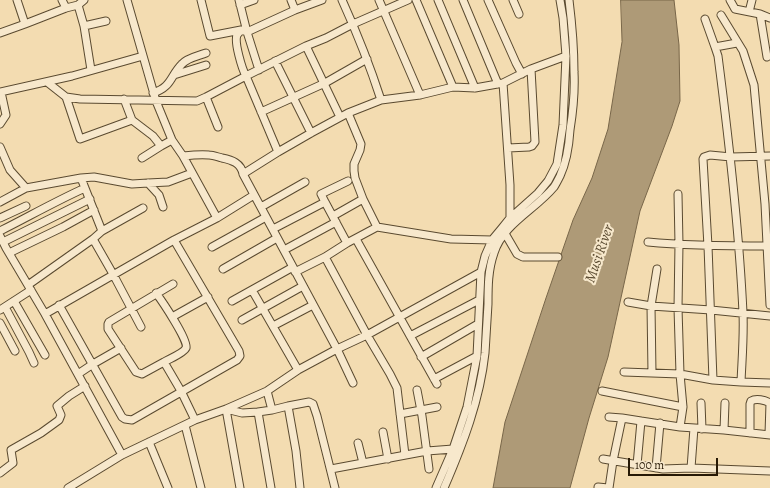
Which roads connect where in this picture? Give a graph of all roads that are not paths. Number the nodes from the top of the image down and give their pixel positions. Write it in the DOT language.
graph roads {
  1 [pos="17,0"];
  2 [pos="62,0"];
  3 [pos="84,0"];
  4 [pos="127,0"];
  5 [pos="201,0"];
  6 [pos="254,0"];
  7 [pos="291,0"];
  8 [pos="322,0"];
  9 [pos="342,0"];
  10 [pos="379,0"];
  11 [pos="408,0"];
  12 [pos="416,0"];
  13 [pos="438,0"];
  14 [pos="463,0"];
  15 [pos="488,0"];
  16 [pos="513,0"];
  17 [pos="560,0"];
  18 [pos="569,0"];
  19 [pos="730,0"];
  20 [pos="752,0"];
  21 [pos="310,2"];
  22 [pos="240,3"];
  23 [pos="78,5"];
  24 [pos="66,8"];
  25 [pos="295,10"];
  26 [pos="384,11"];
  27 [pos="749,12"];
  28 [pos="519,14"];
  29 [pos="760,14"];
  30 [pos="721,15"];
  31 [pos="770,18"];
  32 [pos="705,19"];
  33 [pos="106,21"];
  34 [pos="25,24"];
  35 [pos="353,24"];
  36 [pos="84,26"];
  37 [pos="244,31"];
  38 [pos="0,33"];
  39 [pos="737,42"];
  40 [pos="306,46"];
  41 [pos="715,47"];
  42 [pos="206,53"];
  43 [pos="143,56"];
  44 [pos="566,56"];
  45 [pos="767,57"];
  46 [pos="367,59"];
  47 [pos="275,61"];
  48 [pos="206,65"];
  49 [pos="531,69"];
  50 [pos="91,70"];
  51 [pos="259,70"];
  52 [pos="522,74"];
  53 [pos="174,75"];
  54 [pos="246,76"];
  55 [pos="47,82"];
  56 [pos="324,83"];
  57 [pos="500,84"];
  58 [pos="453,87"];
  59 [pos="475,88"];
  60 [pos="1,92"];
  61 [pos="153,93"];
  62 [pos="420,95"];
  63 [pos="66,97"];
  64 [pos="206,97"];
  65 [pos="293,97"];
  66 [pos="124,99"];
  67 [pos="381,100"];
  68 [pos="156,101"];
  69 [pos="261,112"];
  70 [pos="348,113"];
  71 [pos="340,117"];
  72 [pos="132,120"];
  73 [pos="0,124"];
  74 [pos="218,127"];
  75 [pos="311,133"];
  76 [pos="172,140"];
  77 [pos="162,146"];
  78 [pos="0,147"];
  79 [pos="508,148"];
  80 [pos="278,152"];
  81 [pos="183,156"];
  82 [pos="761,156"];
  83 [pos="770,156"];
  84 [pos="731,157"];
  85 [pos="142,158"];
  86 [pos="192,173"];
  87 [pos="244,174"];
  88 [pos="81,178"];
  89 [pos="348,181"];
  90 [pos="306,182"];
  91 [pos="148,183"];
  92 [pos="26,188"];
  93 [pos="85,188"];
  94 [pos="678,194"];
  95 [pos="254,195"];
  96 [pos="90,199"];
  97 [pos="363,199"];
  98 [pos="0,202"];
  99 [pos="325,202"];
  100 [pos="26,206"];
  101 [pos="163,207"];
  102 [pos="261,207"];
  103 [pos="143,208"];
  104 [pos="94,210"];
  105 [pos="266,217"];
  106 [pos="0,218"];
  107 [pos="217,218"];
  108 [pos="510,218"];
  109 [pos="334,219"];
  110 [pos="377,227"];
  111 [pos="273,229"];
  112 [pos="503,230"];
  113 [pos="102,231"];
  114 [pos="277,238"];
  115 [pos="93,239"];
  116 [pos="356,239"];
  117 [pos="174,240"];
  118 [pos="492,240"];
  119 [pos="2,242"];
  120 [pos="648,242"];
  121 [pos="347,243"];
  122 [pos="679,244"];
  123 [pos="708,246"];
  124 [pos="738,246"];
  125 [pos="768,246"];
  126 [pos="212,247"];
  127 [pos="284,250"];
  128 [pos="325,257"];
  129 [pos="558,257"];
  130 [pos="223,269"];
  131 [pos="657,269"];
  132 [pos="294,270"];
  133 [pos="481,272"];
  134 [pos="113,274"];
  135 [pos="173,284"];
  136 [pos="303,286"];
  137 [pos="29,288"];
  138 [pos="252,290"];
  139 [pos="156,293"];
  140 [pos="208,297"];
  141 [pos="479,300"];
  142 [pos="14,301"];
  143 [pos="232,302"];
  144 [pos="628,302"];
  145 [pos="60,305"];
  146 [pos="313,305"];
  147 [pos="770,305"];
  148 [pos="651,306"];
  149 [pos="2,308"];
  150 [pos="678,308"];
  151 [pos="131,309"];
  152 [pos="262,309"];
  153 [pos="711,310"];
  154 [pos="44,314"];
  155 [pos="743,314"];
  156 [pos="770,316"];
  157 [pos="172,317"];
  158 [pos="400,317"];
  159 [pos="242,320"];
  160 [pos="0,323"];
  161 [pos="478,324"];
  162 [pos="273,326"];
  163 [pos="141,327"];
  164 [pos="367,335"];
  165 [pos="410,336"];
  166 [pos="121,348"];
  167 [pos="336,349"];
  168 [pos="15,351"];
  169 [pos="45,355"];
  170 [pos="477,356"];
  171 [pos="421,357"];
  172 [pos="164,362"];
  173 [pos="34,363"];
  174 [pos="93,364"];
  175 [pos="298,370"];
  176 [pos="624,372"];
  177 [pos="652,373"];
  178 [pos="78,374"];
  179 [pos="680,374"];
  180 [pos="713,380"];
  181 [pos="741,382"];
  182 [pos="353,383"];
  183 [pos="770,383"];
  184 [pos="85,386"];
  185 [pos="417,390"];
  186 [pos="181,391"];
  187 [pos="267,391"];
  188 [pos="602,391"];
  189 [pos="701,403"];
  190 [pos="725,403"];
  191 [pos="288,406"];
  192 [pos="438,407"];
  193 [pos="684,407"];
  194 [pos="226,409"];
  195 [pos="272,410"];
  196 [pos="421,410"];
  197 [pos="258,412"];
  198 [pos="400,414"];
  199 [pos="609,417"];
  200 [pos="622,418"];
  201 [pos="195,420"];
  202 [pos="642,421"];
  203 [pos="660,423"];
  204 [pos="185,425"];
  205 [pos="680,427"];
  206 [pos="694,428"];
  207 [pos="702,429"];
  208 [pos="724,430"];
  209 [pos="383,432"];
  210 [pos="750,433"];
  211 [pos="769,434"];
  212 [pos="149,442"];
  213 [pos="358,443"];
  214 [pos="453,450"];
  215 [pos="427,451"];
  216 [pos="122,455"];
  217 [pos="405,455"];
  218 [pos="388,458"];
  219 [pos="603,460"];
  220 [pos="613,461"];
  221 [pos="363,463"];
  222 [pos="637,465"];
  223 [pos="656,468"];
  224 [pos="691,468"];
  225 [pos="331,469"];
  226 [pos="429,470"];
  227 [pos="770,471"];
  228 [pos="0,472"];
  229 [pos="598,487"];
  230 [pos="68,488"];
  231 [pos="168,488"];
  232 [pos="201,488"];
  233 [pos="240,488"];
  234 [pos="270,488"];
  235 [pos="300,488"];
  236 [pos="335,488"];
  237 [pos="436,488"];
  238 [pos="444,488"];
  239 [pos="608,488"];
  1 -- 34 [label="street"];
  2 -- 24 [label="street"];
  3 -- 23 [label="street"];
  4 -- 43 [label="street"];
  5 -- 37 [label="street"];
  6 -- 22 [label="street"];
  7 -- 25 [label="street"];
  8 -- 21 [label="street"];
  9 -- 35 [label="street"];
  10 -- 26 [label="street"];
  11 -- 26 [label="street"];
  12 -- 58 [label="street"];
  13 -- 59 [label="street"];
  14 -- 57 [label="street"];
  15 -- 52 [label="street"];
  16 -- 28 [label="street"];
  17 -- 44 [label="street"];
  18 -- 112 [label="street"];
  19 -- 27 [label="street"];
  20 -- 27 [label="street"];
  21 -- 25 [label="street"];
  22 -- 37 [label="street"];
  23 -- 24 [label="street"];
  23 -- 36 [label="street"];
  24 -- 34 [label="street"];
  25 -- 37 [label="street"];
  26 -- 35 [label="street"];
  26 -- 62 [label="street"];
  27 -- 29 [label="street"];
  29 -- 31 [label="street"];
  29 -- 45 [label="street"];
  30 -- 39 [label="street"];
  32 -- 41 [label="street"];
  33 -- 36 [label="street"];
  34 -- 38 [label="street"];
  35 -- 40 [label="street"];
  35 -- 46 [label="street"];
  36 -- 50 [label="street"];
  37 -- 51 [label="street"];
  37 -- 54 [label="street"];
  39 -- 41 [label="street"];
  39 -- 82 [label="street"];
  40 -- 47 [label="street"];
  40 -- 56 [label="street"];
  41 -- 84 [label="street"];
  42 -- 53 [label="street"];
  43 -- 50 [label="street"];
  43 -- 61 [label="street"];
  44 -- 49 [label="street"];
  44 -- 108 [label="street"];
  46 -- 56 [label="street"];
  46 -- 67 [label="street"];
  47 -- 51 [label="street"];
  47 -- 65 [label="street"];
  48 -- 53 [label="street"];
  49 -- 52 [label="street"];
  49 -- 79 [label="street"];
  50 -- 55 [label="street"];
  51 -- 54 [label="street"];
  52 -- 57 [label="street"];
  53 -- 61 [label="street"];
  54 -- 64 [label="street"];
  54 -- 69 [label="street"];
  55 -- 60 [label="street"];
  55 -- 63 [label="street"];
  56 -- 65 [label="street"];
  56 -- 71 [label="street"];
  57 -- 59 [label="street"];
  57 -- 79 [label="street"];
  58 -- 59 [label="street"];
  58 -- 62 [label="street"];
  60 -- 73 [label="street"];
  61 -- 68 [label="street"];
  62 -- 67 [label="street"];
  63 -- 66 [label="street"];
  63 -- 72 [label="street"];
  64 -- 68 [label="street"];
  64 -- 74 [label="street"];
  65 -- 69 [label="street"];
  65 -- 75 [label="street"];
  66 -- 68 [label="street"];
  66 -- 72 [label="street"];
  67 -- 70 [label="street"];
  68 -- 76 [label="street"];
  69 -- 80 [label="street"];
  70 -- 71 [label="street"];
  70 -- 97 [label="street"];
  71 -- 75 [label="street"];
  72 -- 77 [label="street"];
  75 -- 80 [label="street"];
  76 -- 77 [label="street"];
  76 -- 81 [label="street"];
  77 -- 85 [label="street"];
  78 -- 92 [label="street"];
  79 -- 108 [label="street"];
  80 -- 87 [label="street"];
  81 -- 86 [label="street"];
  81 -- 87 [label="street"];
  82 -- 83 [label="street"];
  82 -- 84 [label="street"];
  82 -- 125 [label="street"];
  84 -- 123 [label="street"];
  84 -- 124 [label="street"];
  86 -- 91 [label="street"];
  86 -- 107 [label="street"];
  87 -- 95 [label="street"];
  88 -- 91 [label="street"];
  88 -- 92 [label="street"];
  88 -- 93 [label="street"];
  89 -- 99 [label="street"];
  90 -- 102 [label="street"];
  91 -- 101 [label="street"];
  92 -- 98 [label="street"];
  93 -- 96 [label="street"];
  93 -- 119 [label="street"];
  94 -- 122 [label="street"];
  95 -- 102 [label="street"];
  95 -- 107 [label="street"];
  96 -- 104 [label="street"];
  96 -- 119 [label="street"];
  97 -- 109 [label="street"];
  97 -- 110 [label="street"];
  99 -- 109 [label="street"];
  99 -- 111 [label="street"];
  100 -- 106 [label="street"];
  102 -- 105 [label="street"];
  103 -- 113 [label="street"];
  104 -- 113 [label="street"];
  104 -- 119 [label="street"];
  105 -- 111 [label="street"];
  105 -- 126 [label="street"];
  107 -- 117 [label="street"];
  108 -- 112 [label="street"];
  109 -- 121 [label="street"];
  109 -- 127 [label="street"];
  110 -- 116 [label="street"];
  110 -- 118 [label="street"];
  111 -- 114 [label="street"];
  112 -- 118 [label="street"];
  112 -- 129 [label="street"];
  112 -- 238 [label="street"];
  113 -- 115 [label="street"];
  114 -- 127 [label="street"];
  114 -- 130 [label="street"];
  115 -- 134 [label="street"];
  115 -- 137 [label="street"];
  116 -- 121 [label="street"];
  116 -- 158 [label="street"];
  117 -- 134 [label="street"];
  117 -- 140 [label="street"];
  118 -- 133 [label="street"];
  119 -- 137 [label="street"];
  120 -- 122 [label="street"];
  121 -- 128 [label="street"];
  122 -- 123 [label="street"];
  122 -- 150 [label="street"];
  123 -- 124 [label="street"];
  123 -- 153 [label="street"];
  124 -- 125 [label="street"];
  124 -- 155 [label="street"];
  125 -- 147 [label="street"];
  127 -- 132 [label="street"];
  128 -- 132 [label="street"];
  128 -- 164 [label="street"];
  131 -- 148 [label="street"];
  132 -- 136 [label="street"];
  132 -- 138 [label="street"];
  133 -- 141 [label="street"];
  133 -- 158 [label="street"];
  134 -- 145 [label="street"];
  134 -- 151 [label="street"];
  135 -- 139 [label="street"];
  136 -- 146 [label="street"];
  136 -- 152 [label="street"];
  137 -- 142 [label="street"];
  137 -- 154 [label="street"];
  138 -- 143 [label="street"];
  138 -- 152 [label="street"];
  139 -- 151 [label="street"];
  139 -- 157 [label="street"];
  140 -- 157 [label="street"];
  140 -- 186 [label="street"];
  141 -- 161 [label="street"];
  141 -- 165 [label="street"];
  142 -- 149 [label="street"];
  142 -- 169 [label="street"];
  144 -- 148 [label="street"];
  145 -- 154 [label="street"];
  145 -- 174 [label="street"];
  146 -- 162 [label="street"];
  146 -- 167 [label="street"];
  148 -- 150 [label="street"];
  148 -- 177 [label="street"];
  149 -- 173 [label="street"];
  150 -- 153 [label="street"];
  150 -- 179 [label="street"];
  151 -- 163 [label="street"];
  151 -- 166 [label="street"];
  152 -- 159 [label="street"];
  152 -- 162 [label="street"];
  153 -- 155 [label="street"];
  153 -- 180 [label="street"];
  154 -- 178 [label="street"];
  155 -- 156 [label="street"];
  155 -- 181 [label="street"];
  157 -- 172 [label="street"];
  158 -- 164 [label="street"];
  158 -- 165 [label="street"];
  160 -- 168 [label="street"];
  161 -- 170 [label="street"];
  161 -- 171 [label="street"];
  162 -- 175 [label="street"];
  164 -- 167 [label="street"];
  164 -- 198 [label="street"];
  165 -- 171 [label="street"];
  166 -- 172 [label="street"];
  166 -- 174 [label="street"];
  167 -- 175 [label="street"];
  167 -- 182 [label="street"];
  170 -- 171 [label="street"];
  170 -- 214 [label="street"];
  172 -- 186 [label="street"];
  174 -- 178 [label="street"];
  174 -- 186 [label="street"];
  175 -- 187 [label="street"];
  176 -- 177 [label="street"];
  177 -- 179 [label="street"];
  178 -- 184 [label="street"];
  179 -- 180 [label="street"];
  179 -- 193 [label="street"];
  180 -- 181 [label="street"];
  181 -- 183 [label="street"];
  184 -- 216 [label="street"];
  184 -- 228 [label="street"];
  185 -- 196 [label="street"];
  186 -- 201 [label="street"];
  187 -- 194 [label="street"];
  187 -- 195 [label="street"];
  188 -- 193 [label="street"];
  189 -- 207 [label="street"];
  190 -- 208 [label="street"];
  191 -- 195 [label="street"];
  191 -- 225 [label="street"];
  191 -- 235 [label="street"];
  192 -- 196 [label="street"];
  193 -- 205 [label="street"];
  194 -- 197 [label="street"];
  194 -- 201 [label="street"];
  194 -- 233 [label="street"];
  195 -- 197 [label="street"];
  196 -- 198 [label="street"];
  196 -- 215 [label="street"];
  197 -- 234 [label="street"];
  198 -- 217 [label="street"];
  199 -- 200 [label="street"];
  200 -- 202 [label="street"];
  200 -- 220 [label="street"];
  201 -- 204 [label="street"];
  202 -- 203 [label="street"];
  202 -- 222 [label="street"];
  203 -- 205 [label="street"];
  203 -- 223 [label="street"];
  204 -- 212 [label="street"];
  204 -- 232 [label="street"];
  205 -- 206 [label="street"];
  206 -- 207 [label="street"];
  206 -- 224 [label="street"];
  207 -- 208 [label="street"];
  208 -- 210 [label="street"];
  209 -- 218 [label="street"];
  210 -- 211 [label="street"];
  210 -- 211 [label="street"];
  212 -- 216 [label="street"];
  212 -- 231 [label="street"];
  213 -- 221 [label="street"];
  214 -- 215 [label="street"];
  214 -- 237 [label="street"];
  215 -- 217 [label="street"];
  215 -- 226 [label="street"];
  216 -- 230 [label="street"];
  217 -- 218 [label="street"];
  218 -- 221 [label="street"];
  219 -- 220 [label="street"];
  220 -- 222 [label="street"];
  220 -- 239 [label="street"];
  221 -- 225 [label="street"];
  222 -- 223 [label="street"];
  223 -- 224 [label="street"];
  224 -- 227 [label="street"];
  225 -- 236 [label="street"];
  229 -- 239 [label="street"];
}
